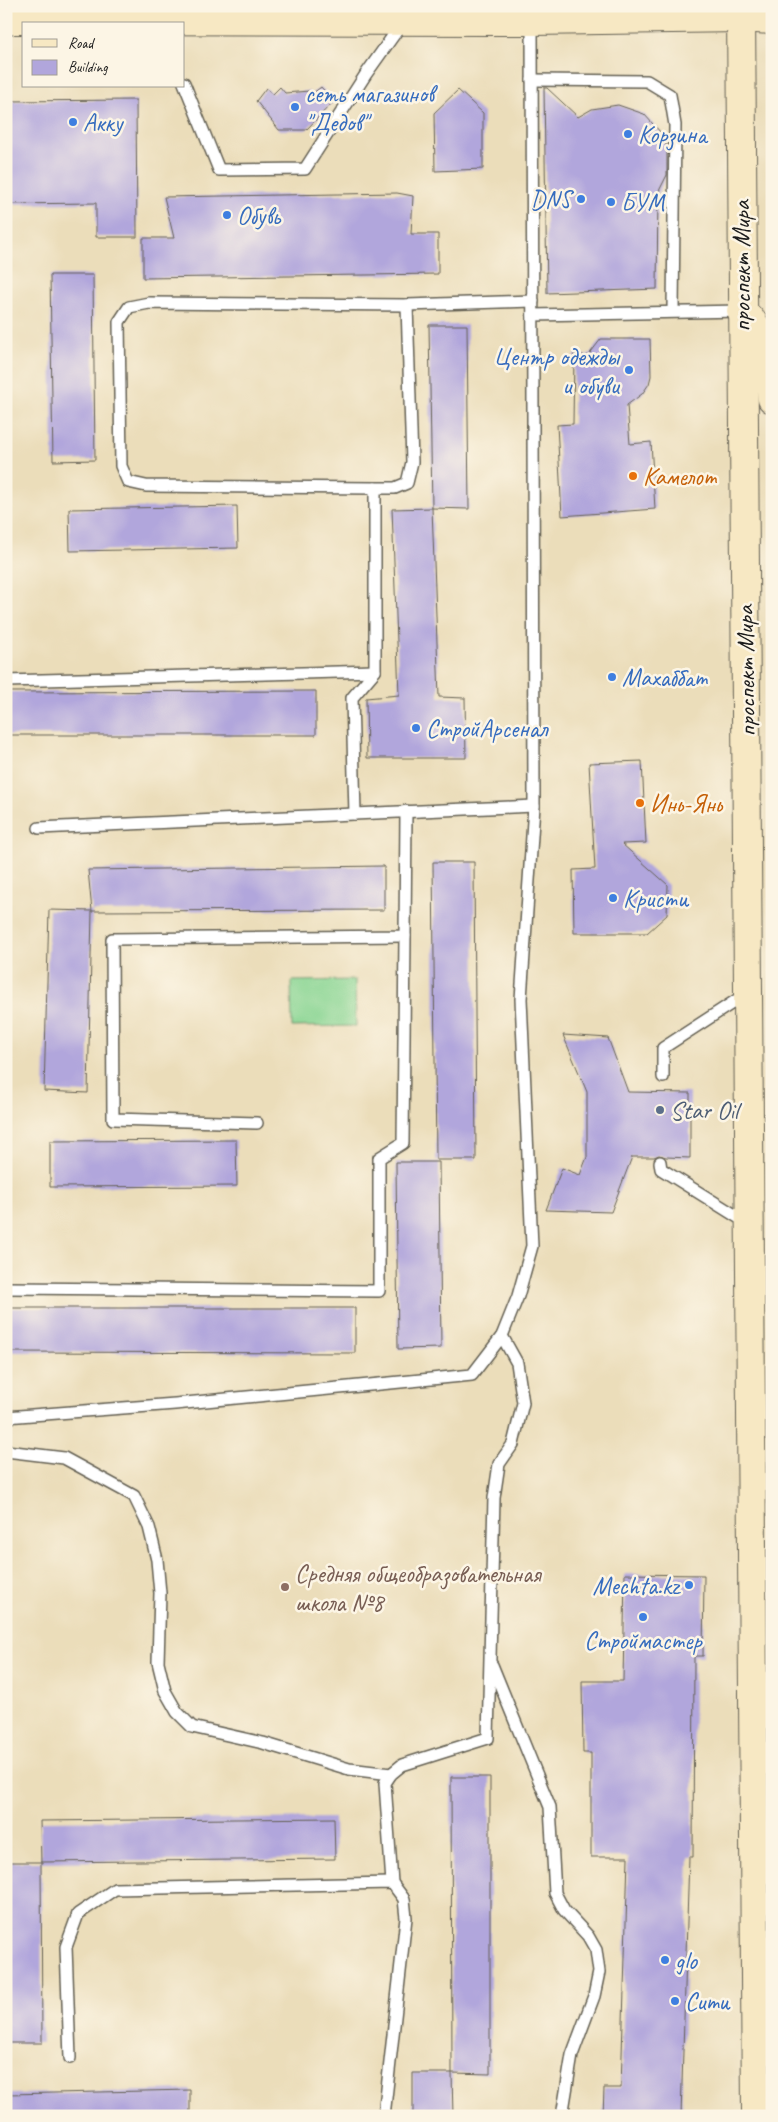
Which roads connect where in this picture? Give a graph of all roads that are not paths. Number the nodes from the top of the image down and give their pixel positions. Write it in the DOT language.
graph roads {
  1 [pos="741,12"];
  2 [pos="6,20"];
  3 [pos="772,20"];
  4 [pos="403,21"];
  5 [pos="532,21"];
  6 [pos="156,22"];
  7 [pos="532,80"];
  8 [pos="185,85"];
  9 [pos="533,300"];
  10 [pos="407,305"];
  11 [pos="673,311"];
  12 [pos="741,311"];
  13 [pos="533,315"];
  14 [pos="772,399"];
  15 [pos="375,488"];
  16 [pos="375,671"];
  17 [pos="6,681"];
  18 [pos="534,806"];
  19 [pos="406,811"];
  20 [pos="355,814"];
  21 [pos="39,828"];
  22 [pos="405,936"];
  23 [pos="748,993"];
  24 [pos="663,1077"];
  25 [pos="257,1123"];
  26 [pos="660,1162"];
  27 [pos="750,1224"];
  28 [pos="6,1288"];
  29 [pos="502,1336"];
  30 [pos="6,1417"];
  31 [pos="6,1451"];
  32 [pos="490,1661"];
  33 [pos="391,1774"];
  34 [pos="392,1883"];
  35 [pos="70,2058"];
  36 [pos="384,2116"];
  37 [pos="562,2116"];
  38 [pos="756,2116"];
  1 -- 3 [label="main road"];
  1 -- 5 [label="main road"];
  1 -- 12 [label="main road, проспект Мира"];
  2 -- 6 [label="main road"];
  4 -- 5 [label="main road"];
  4 -- 6 [label="main road"];
  4 -- 8 [label="lane"];
  5 -- 7 [label="lane"];
  7 -- 9 [label="lane"];
  7 -- 11 [label="lane"];
  9 -- 10 [label="lane"];
  9 -- 13 [label="lane"];
  10 -- 15 [label="lane"];
  10 -- 15 [label="lane"];
  11 -- 12 [label="lane"];
  11 -- 13 [label="lane"];
  12 -- 14 [label="main road"];
  12 -- 23 [label="main road, проспект Мира"];
  13 -- 18 [label="lane"];
  15 -- 16 [label="lane"];
  16 -- 17 [label="lane"];
  16 -- 20 [label="lane"];
  18 -- 19 [label="lane"];
  18 -- 29 [label="lane"];
  19 -- 20 [label="lane"];
  19 -- 22 [label="lane"];
  20 -- 21 [label="lane"];
  22 -- 25 [label="lane"];
  22 -- 28 [label="lane"];
  23 -- 24 [label="lane"];
  23 -- 27 [label="main road, проспект Мира"];
  26 -- 27 [label="lane"];
  27 -- 38 [label="main road, проспект Мира"];
  29 -- 30 [label="lane"];
  29 -- 32 [label="lane"];
  31 -- 33 [label="lane"];
  32 -- 33 [label="lane"];
  32 -- 37 [label="lane"];
  33 -- 34 [label="lane"];
  34 -- 35 [label="lane"];
  34 -- 36 [label="lane"];
}
